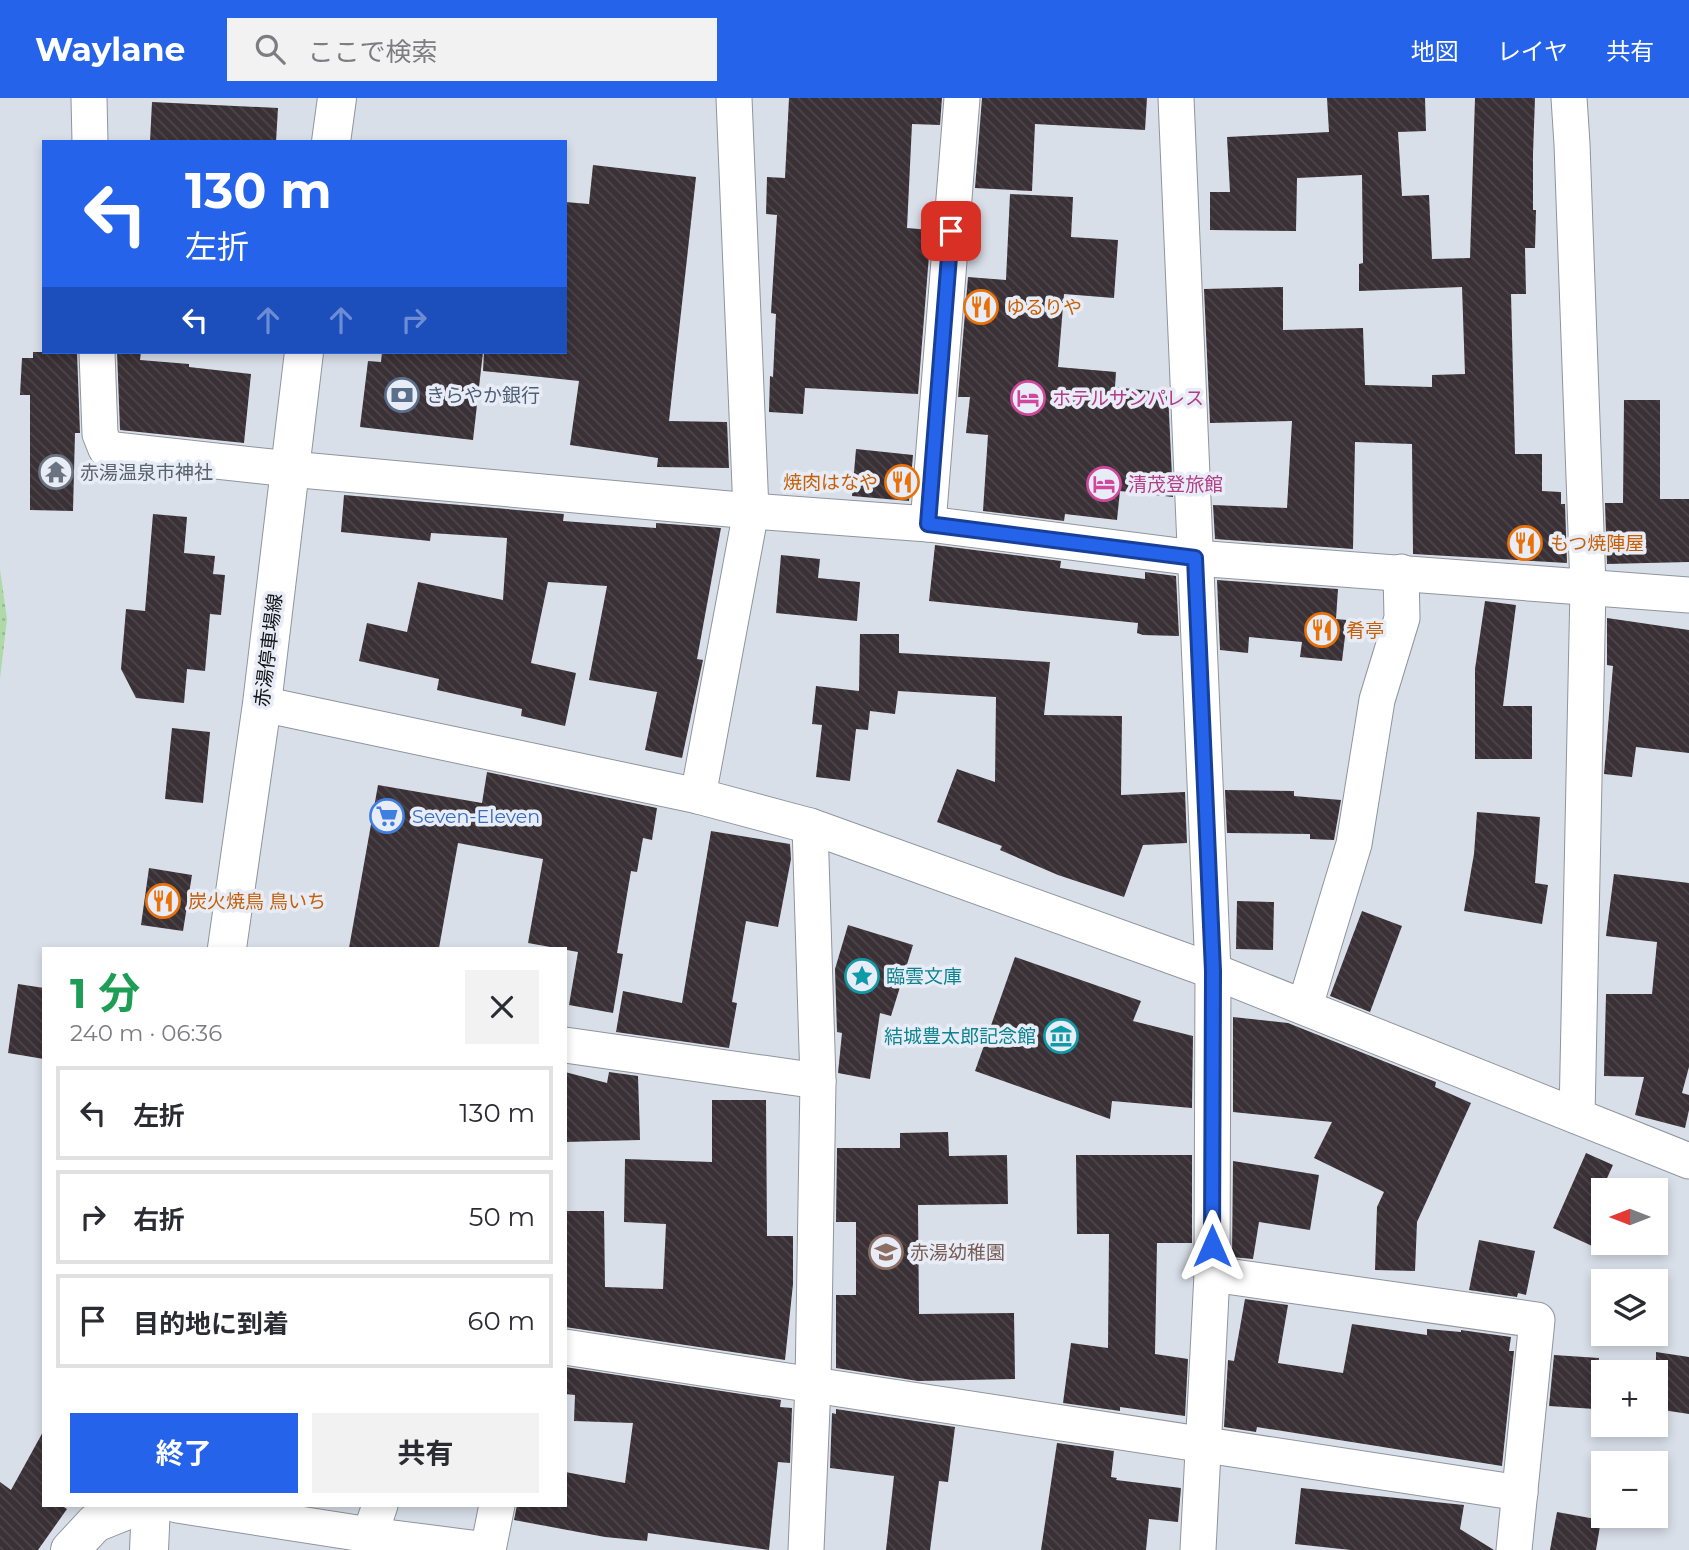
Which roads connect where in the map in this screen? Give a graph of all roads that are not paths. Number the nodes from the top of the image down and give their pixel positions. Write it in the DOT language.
graph roads {
  1 [pos="89,98"];
  2 [pos="337,98"];
  3 [pos="734,98"];
  4 [pos="962,98"];
  5 [pos="1176,98"];
  6 [pos="1569,98"];
  7 [pos="90,140"];
  8 [pos="331,140"];
  9 [pos="97,354"];
  10 [pos="304,354"];
  11 [pos="289,469"];
  12 [pos="751,511"];
  13 [pos="928,524"];
  14 [pos="1195,558"];
  15 [pos="1401,572"];
  16 [pos="1588,587"];
  17 [pos="1689,595"];
  18 [pos="262,704"];
  19 [pos="698,796"];
  20 [pos="810,826"];
  21 [pos="227,947"];
  22 [pos="1213,971"];
  23 [pos="1305,1006"];
  24 [pos="567,1045"];
  25 [pos="818,1081"];
  26 [pos="1577,1116"];
  27 [pos="1689,1161"];
  28 [pos="1212,1274"];
  29 [pos="567,1347"];
  30 [pos="813,1384"];
  31 [pos="1203,1444"];
  32 [pos="1520,1493"];
  33 [pos="136,1507"];
  34 [pos="151,1507"];
  35 [pos="193,1507"];
  36 [pos="497,1507"];
  37 [pos="374,1530"];
  38 [pos="70,1550"];
  39 [pos="149,1550"];
  40 [pos="487,1550"];
  41 [pos="806,1550"];
  42 [pos="1198,1550"];
  43 [pos="1514,1550"];
  1 -- 7 [label="street"];
  2 -- 8 [label="main road"];
  3 -- 12 [label="street"];
  4 -- 13 [label="street"];
  5 -- 14 [label="street"];
  6 -- 16 [label="street"];
  9 -- 11 [label="street"];
  10 -- 11 [label="main road, 赤湯停車場線"];
  11 -- 12 [label="street"];
  11 -- 18 [label="main road, 赤湯停車場線"];
  12 -- 13 [label="street"];
  12 -- 19 [label="street"];
  13 -- 14 [label="street"];
  14 -- 15 [label="street"];
  14 -- 22 [label="street"];
  15 -- 16 [label="street"];
  15 -- 23 [label="street"];
  16 -- 17 [label="street"];
  16 -- 26 [label="street"];
  18 -- 19 [label="street"];
  18 -- 21 [label="main road, 赤湯停車場線"];
  19 -- 20 [label="street"];
  20 -- 22 [label="street"];
  20 -- 25 [label="street"];
  22 -- 23 [label="street"];
  22 -- 28 [label="street"];
  23 -- 26 [label="street"];
  24 -- 25 [label="street"];
  25 -- 30 [label="street"];
  26 -- 27 [label="street"];
  28 -- 31 [label="street"];
  28 -- 32 [label="street"];
  29 -- 30 [label="street"];
  30 -- 31 [label="street"];
  30 -- 41 [label="street"];
  31 -- 32 [label="street"];
  31 -- 42 [label="street"];
  32 -- 43 [label="street"];
  33 -- 38 [label="main road"];
  34 -- 39 [label="main road"];
  35 -- 37 [label="street"];
  36 -- 40 [label="street"];
  37 -- 40 [label="street"];
}
